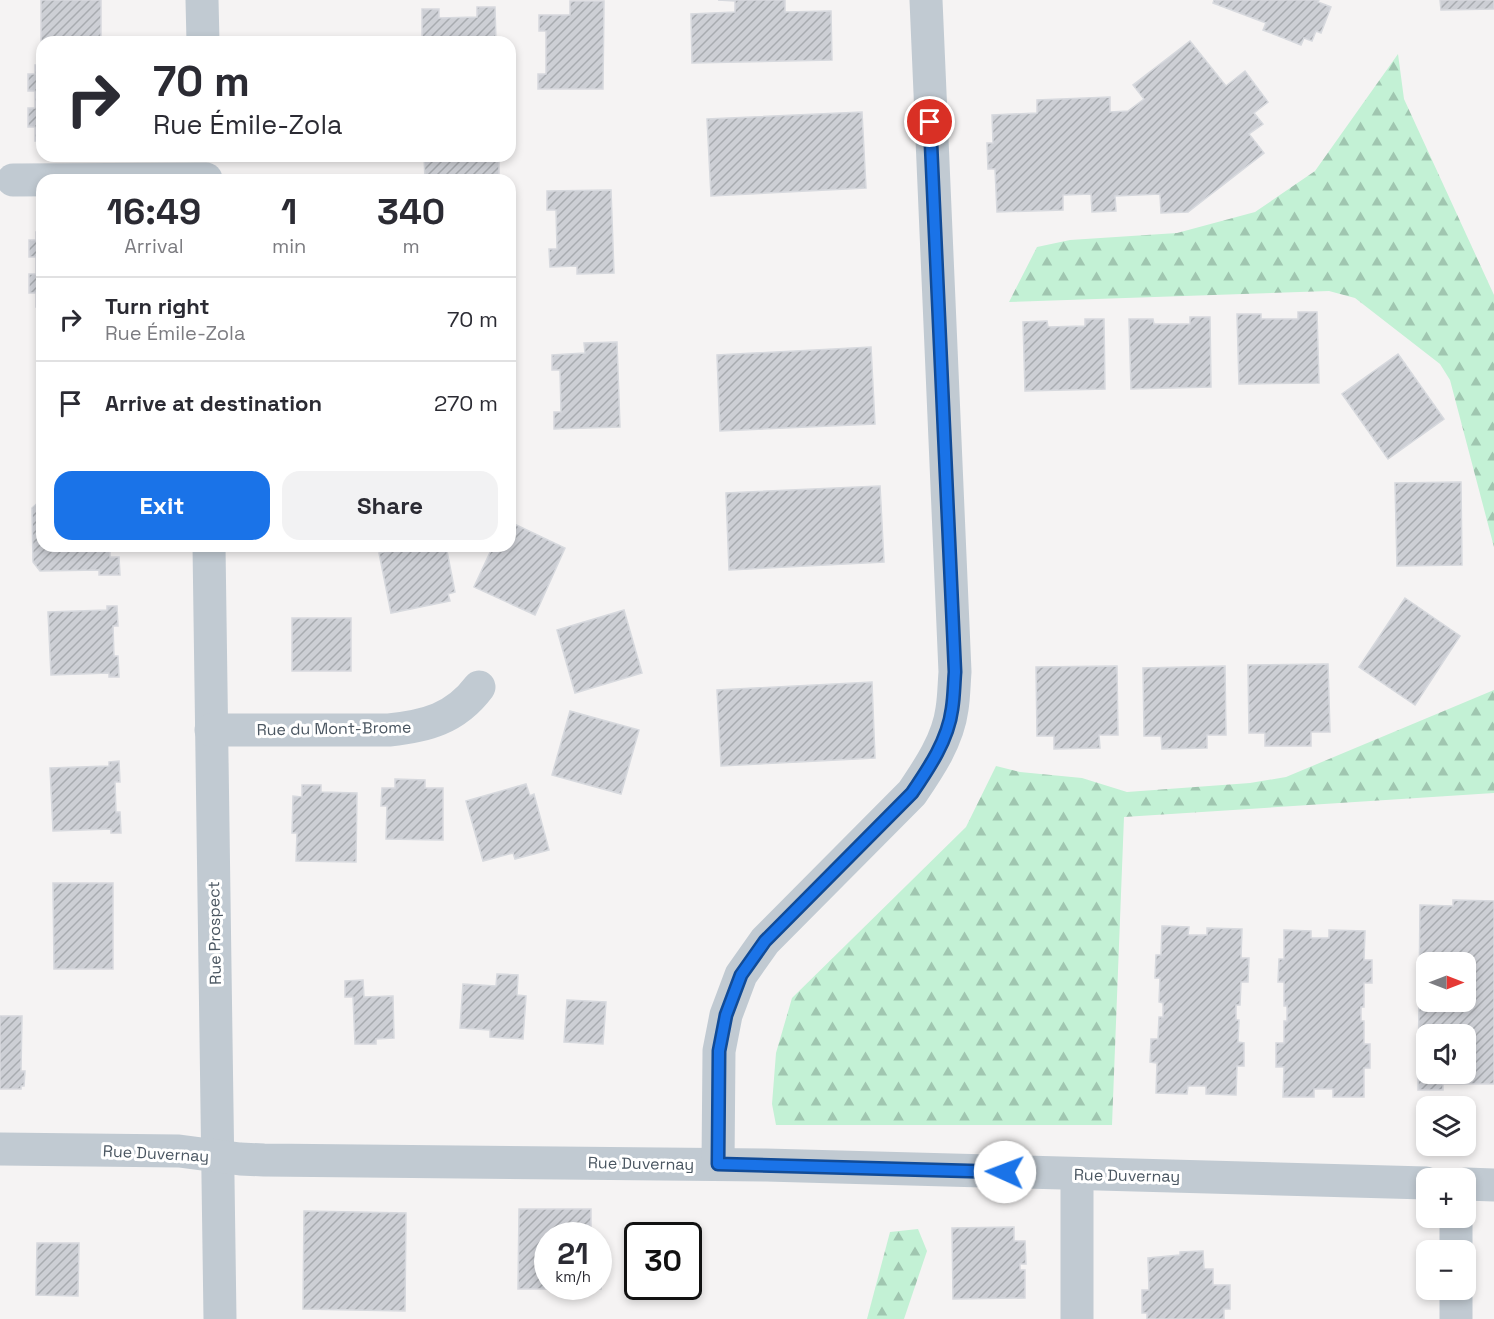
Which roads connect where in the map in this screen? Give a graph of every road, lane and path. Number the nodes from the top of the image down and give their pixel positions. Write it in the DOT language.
graph roads {
  1 [pos="202,0"];
  2 [pos="926,0"];
  3 [pos="203,36"];
  4 [pos="206,172"];
  5 [pos="158,174"];
  6 [pos="36,179"];
  7 [pos="13,180"];
  8 [pos="209,552"];
  9 [pos="479,687"];
  10 [pos="211,730"];
  11 [pos="0,1149"];
  12 [pos="218,1156"];
  13 [pos="718,1164"];
  14 [pos="1077,1174"];
  15 [pos="1416,1183"];
  16 [pos="1476,1184"];
  17 [pos="1494,1185"];
  18 [pos="1456,1300"];
  19 [pos="220,1319"];
  20 [pos="1077,1319"];
  21 [pos="1456,1319"];
  1 -- 3 [label="street"];
  2 -- 13 [label="street"];
  4 -- 5 [label="street"];
  6 -- 7 [label="street"];
  8 -- 10 [label="street, Rue Prospect"];
  9 -- 10 [label="street, Rue du Mont-Brome"];
  10 -- 12 [label="street, Rue Prospect"];
  11 -- 12 [label="street, Rue Duvernay"];
  12 -- 13 [label="street, Rue Duvernay"];
  12 -- 19 [label="street, Rue Prospect"];
  13 -- 14 [label="street, Rue Duvernay"];
  14 -- 15 [label="street, Rue Duvernay"];
  14 -- 20 [label="street"];
  16 -- 17 [label="street"];
  18 -- 21 [label="street"];
}
